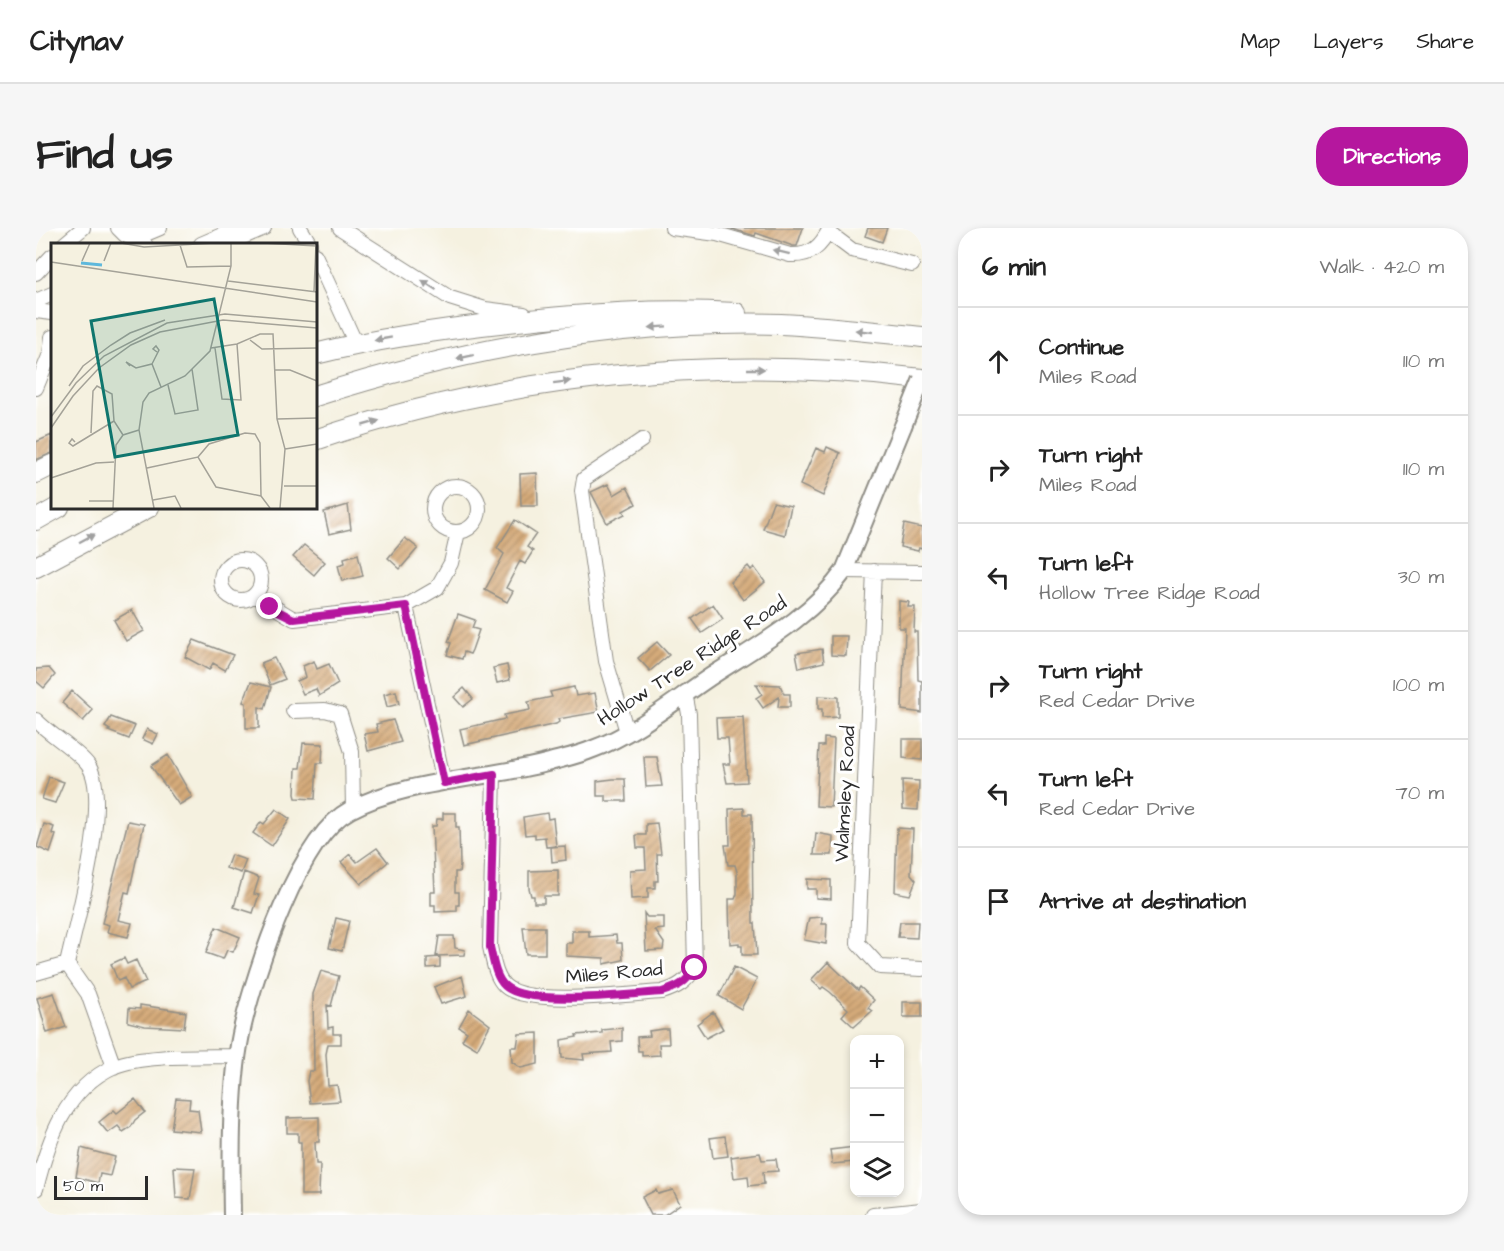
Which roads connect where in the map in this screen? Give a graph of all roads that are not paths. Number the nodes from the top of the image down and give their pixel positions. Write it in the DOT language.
graph roads {
  1 [pos="82,228"];
  2 [pos="118,228"];
  3 [pos="128,228"];
  4 [pos="160,228"];
  5 [pos="238,228"];
  6 [pos="264,228"];
  7 [pos="300,228"];
  8 [pos="340,228"];
  9 [pos="672,228"];
  10 [pos="829,230"];
  11 [pos="65,243"];
  12 [pos="143,243"];
  13 [pos="203,243"];
  14 [pos="229,243"];
  15 [pos="309,243"];
  16 [pos="51,257"];
  17 [pos="316,257"];
  18 [pos="912,265"];
  19 [pos="36,273"];
  20 [pos="51,294"];
  21 [pos="36,302"];
  22 [pos="36,311"];
  23 [pos="51,313"];
  24 [pos="586,314"];
  25 [pos="779,324"];
  26 [pos="922,337"];
  27 [pos="356,344"];
  28 [pos="51,346"];
  29 [pos="316,354"];
  30 [pos="922,379"];
  31 [pos="36,388"];
  32 [pos="316,396"];
  33 [pos="316,440"];
  34 [pos="642,440"];
  35 [pos="51,466"];
  36 [pos="36,473"];
  37 [pos="57,508"];
  38 [pos="147,508"];
  39 [pos="36,520"];
  40 [pos="458,532"];
  41 [pos="36,567"];
  42 [pos="844,571"];
  43 [pos="874,571"];
  44 [pos="922,572"];
  45 [pos="254,595"];
  46 [pos="406,606"];
  47 [pos="685,693"];
  48 [pos="292,711"];
  49 [pos="36,720"];
  50 [pos="627,732"];
  51 [pos="494,774"];
  52 [pos="444,783"];
  53 [pos="353,809"];
  54 [pos="67,964"];
  55 [pos="922,969"];
  56 [pos="36,973"];
  57 [pos="238,1056"];
  58 [pos="114,1066"];
  59 [pos="36,1189"];
  60 [pos="922,1210"];
  61 [pos="232,1215"];
  62 [pos="873,1215"];
  1 -- 11 [label="street"];
  2 -- 12 [label="street"];
  3 -- 4 [label="street"];
  5 -- 13 [label="street"];
  6 -- 14 [label="street"];
  7 -- 15 [label="street"];
  24 -- 8 [label="street, one-way"];
  10 -- 9 [label="street, one-way"];
  10 -- 18 [label="street"];
  16 -- 19 [label="street"];
  17 -- 27 [label="street"];
  20 -- 21 [label="street"];
  22 -- 23 [label="street"];
  24 -- 25 [label="highway"];
  24 -- 27 [label="highway, one-way"];
  26 -- 25 [label="highway, one-way"];
  25 -- 32 [label="highway, one-way"];
  27 -- 29 [label="highway"];
  28 -- 31 [label="street"];
  33 -- 30 [label="highway, one-way"];
  30 -- 42 [label="main road, Hollow Tree Ridge Road, bridge"];
  34 -- 50 [label="street"];
  35 -- 36 [label="highway"];
  37 -- 39 [label="highway"];
  41 -- 38 [label="highway, one-way"];
  40 -- 46 [label="street"];
  42 -- 43 [label="street"];
  42 -- 47 [label="main road, Hollow Tree Ridge Road"];
  43 -- 44 [label="street"];
  43 -- 55 [label="street, Walmsley Road"];
  45 -- 46 [label="street"];
  46 -- 52 [label="street"];
  47 -- 50 [label="main road, Hollow Tree Ridge Road"];
  47 -- 51 [label="street, Miles Road"];
  48 -- 53 [label="street"];
  49 -- 54 [label="street"];
  50 -- 51 [label="main road, Hollow Tree Ridge Road"];
  51 -- 52 [label="main road, Hollow Tree Ridge Road"];
  52 -- 53 [label="main road, Hollow Tree Ridge Road"];
  53 -- 57 [label="main road, Hollow Tree Ridge Road"];
  54 -- 56 [label="street"];
  54 -- 58 [label="street"];
  57 -- 58 [label="street"];
  57 -- 61 [label="main road, Hollow Tree Ridge Road"];
  58 -- 59 [label="street"];
  60 -- 62 [label="street"];
}
